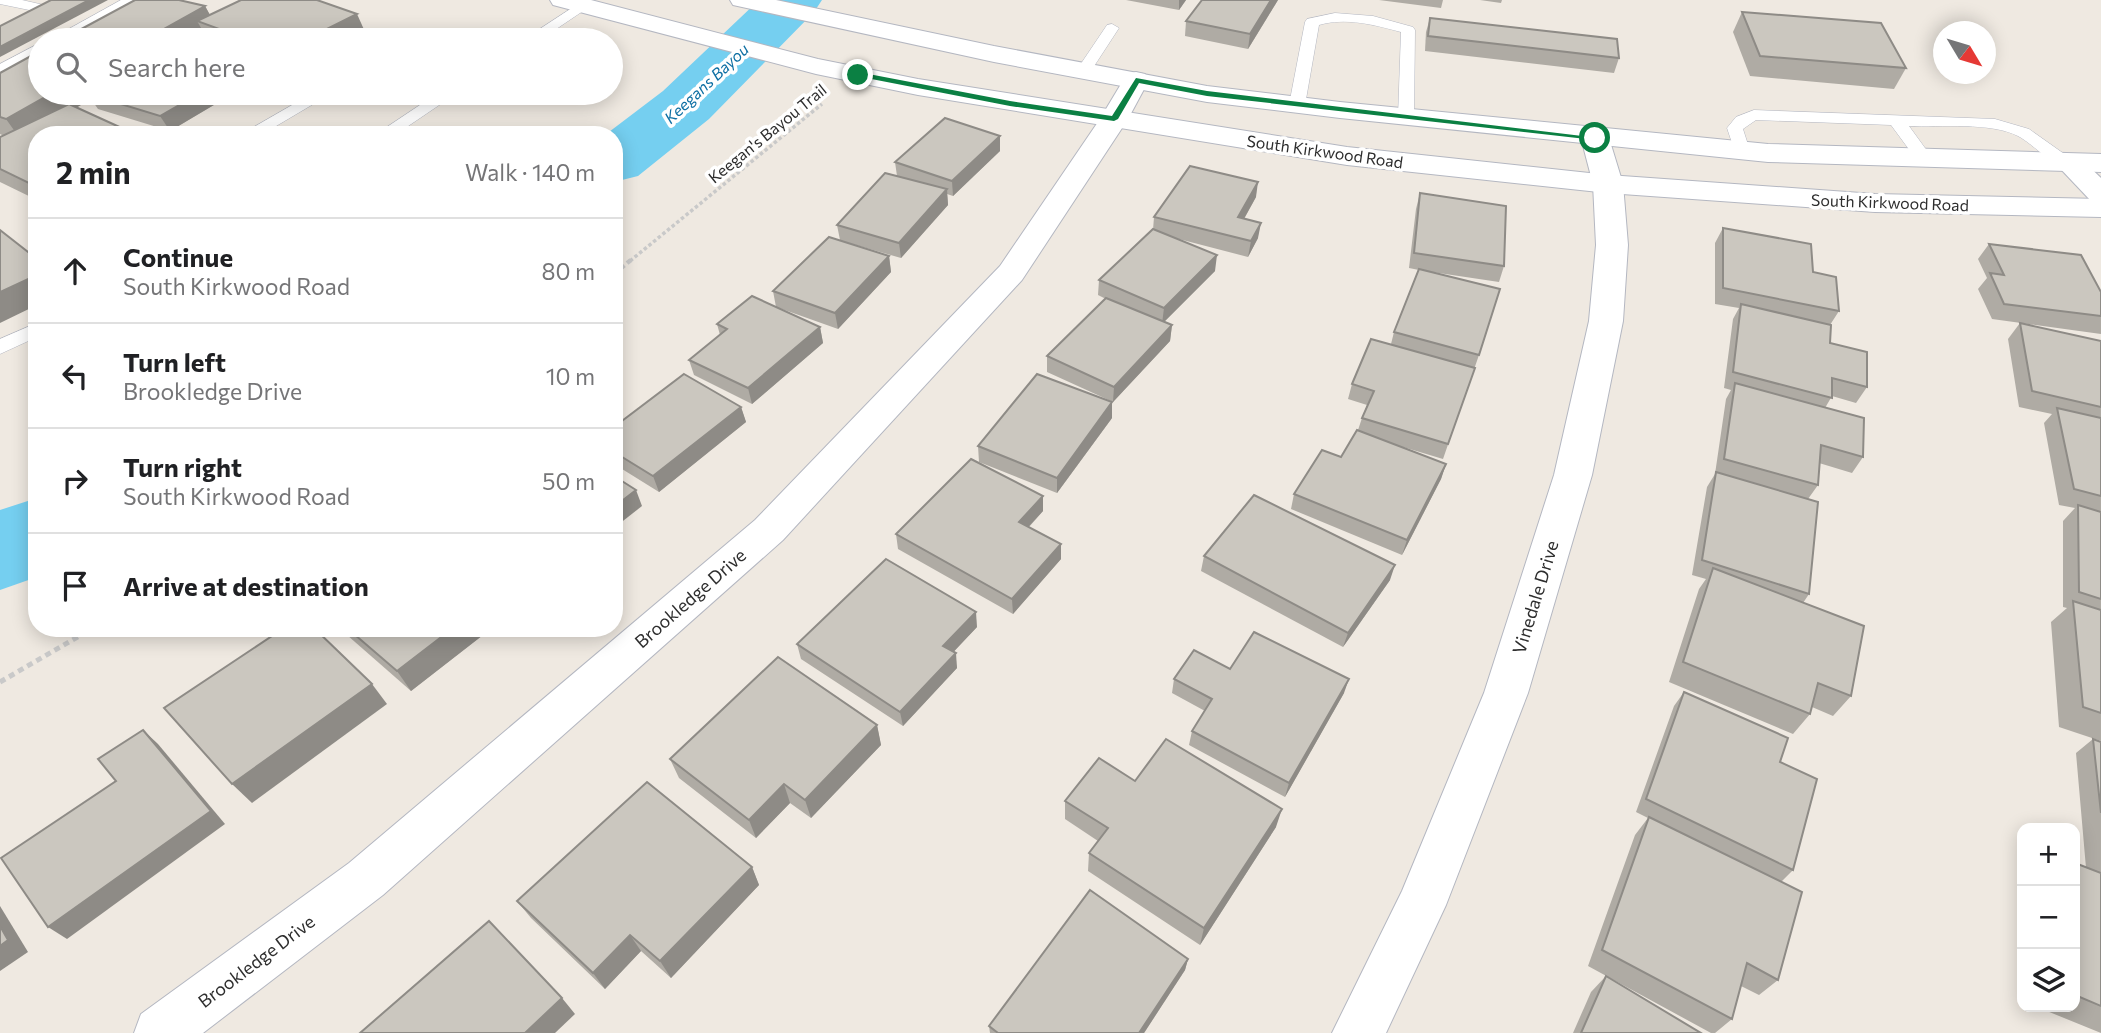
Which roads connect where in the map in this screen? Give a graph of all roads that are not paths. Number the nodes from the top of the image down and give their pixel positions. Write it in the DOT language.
graph roads {
  1 [pos="3,0"];
  2 [pos="54,0"];
  3 [pos="132,0"];
  4 [pos="742,0"];
  5 [pos="572,3"];
  6 [pos="95,7"];
  7 [pos="113,10"];
  8 [pos="80,28"];
  9 [pos="544,28"];
  10 [pos="1112,28"];
  11 [pos="18,48"];
  12 [pos="28,49"];
  13 [pos="28,55"];
  14 [pos="0,70"];
  15 [pos="1084,71"];
  16 [pos="1136,80"];
  17 [pos="302,105"];
  18 [pos="430,105"];
  19 [pos="1297,105"];
  20 [pos="1406,117"];
  21 [pos="1114,119"];
  22 [pos="1896,120"];
  23 [pos="264,126"];
  24 [pos="397,126"];
  25 [pos="1595,138"];
  26 [pos="1742,151"];
  27 [pos="1925,159"];
  28 [pos="2069,163"];
  29 [pos="2101,163"];
  30 [pos="1608,184"];
  31 [pos="2101,195"];
  32 [pos="2101,208"];
  33 [pos="28,334"];
  34 [pos="0,347"];
  35 [pos="160,1033"];
  36 [pos="1359,1033"];
  1 -- 2 [label="lane"];
  3 -- 7 [label="lane"];
  4 -- 15 [label="main road"];
  5 -- 9 [label="lane"];
  5 -- 21 [label="main road, South Kirkwood Road"];
  6 -- 7 [label="lane"];
  7 -- 8 [label="lane"];
  10 -- 15 [label="lane"];
  11 -- 12 [label="lane"];
  13 -- 14 [label="lane"];
  15 -- 16 [label="main road"];
  16 -- 19 [label="main road"];
  16 -- 21 [label="main road, Brookledge Drive"];
  17 -- 23 [label="lane"];
  18 -- 24 [label="lane"];
  19 -- 20 [label="main road"];
  19 -- 20 [label="lane"];
  20 -- 25 [label="main road"];
  21 -- 30 [label="main road, South Kirkwood Road"];
  21 -- 35 [label="main road, Brookledge Drive"];
  22 -- 26 [label="lane"];
  22 -- 27 [label="lane"];
  22 -- 28 [label="lane"];
  25 -- 26 [label="main road"];
  25 -- 30 [label="main road, Vinedale Drive"];
  26 -- 27 [label="main road"];
  27 -- 28 [label="main road"];
  28 -- 29 [label="main road"];
  28 -- 31 [label="main road"];
  30 -- 32 [label="main road, South Kirkwood Road"];
  30 -- 36 [label="main road, Vinedale Drive"];
  33 -- 34 [label="lane"];
}
